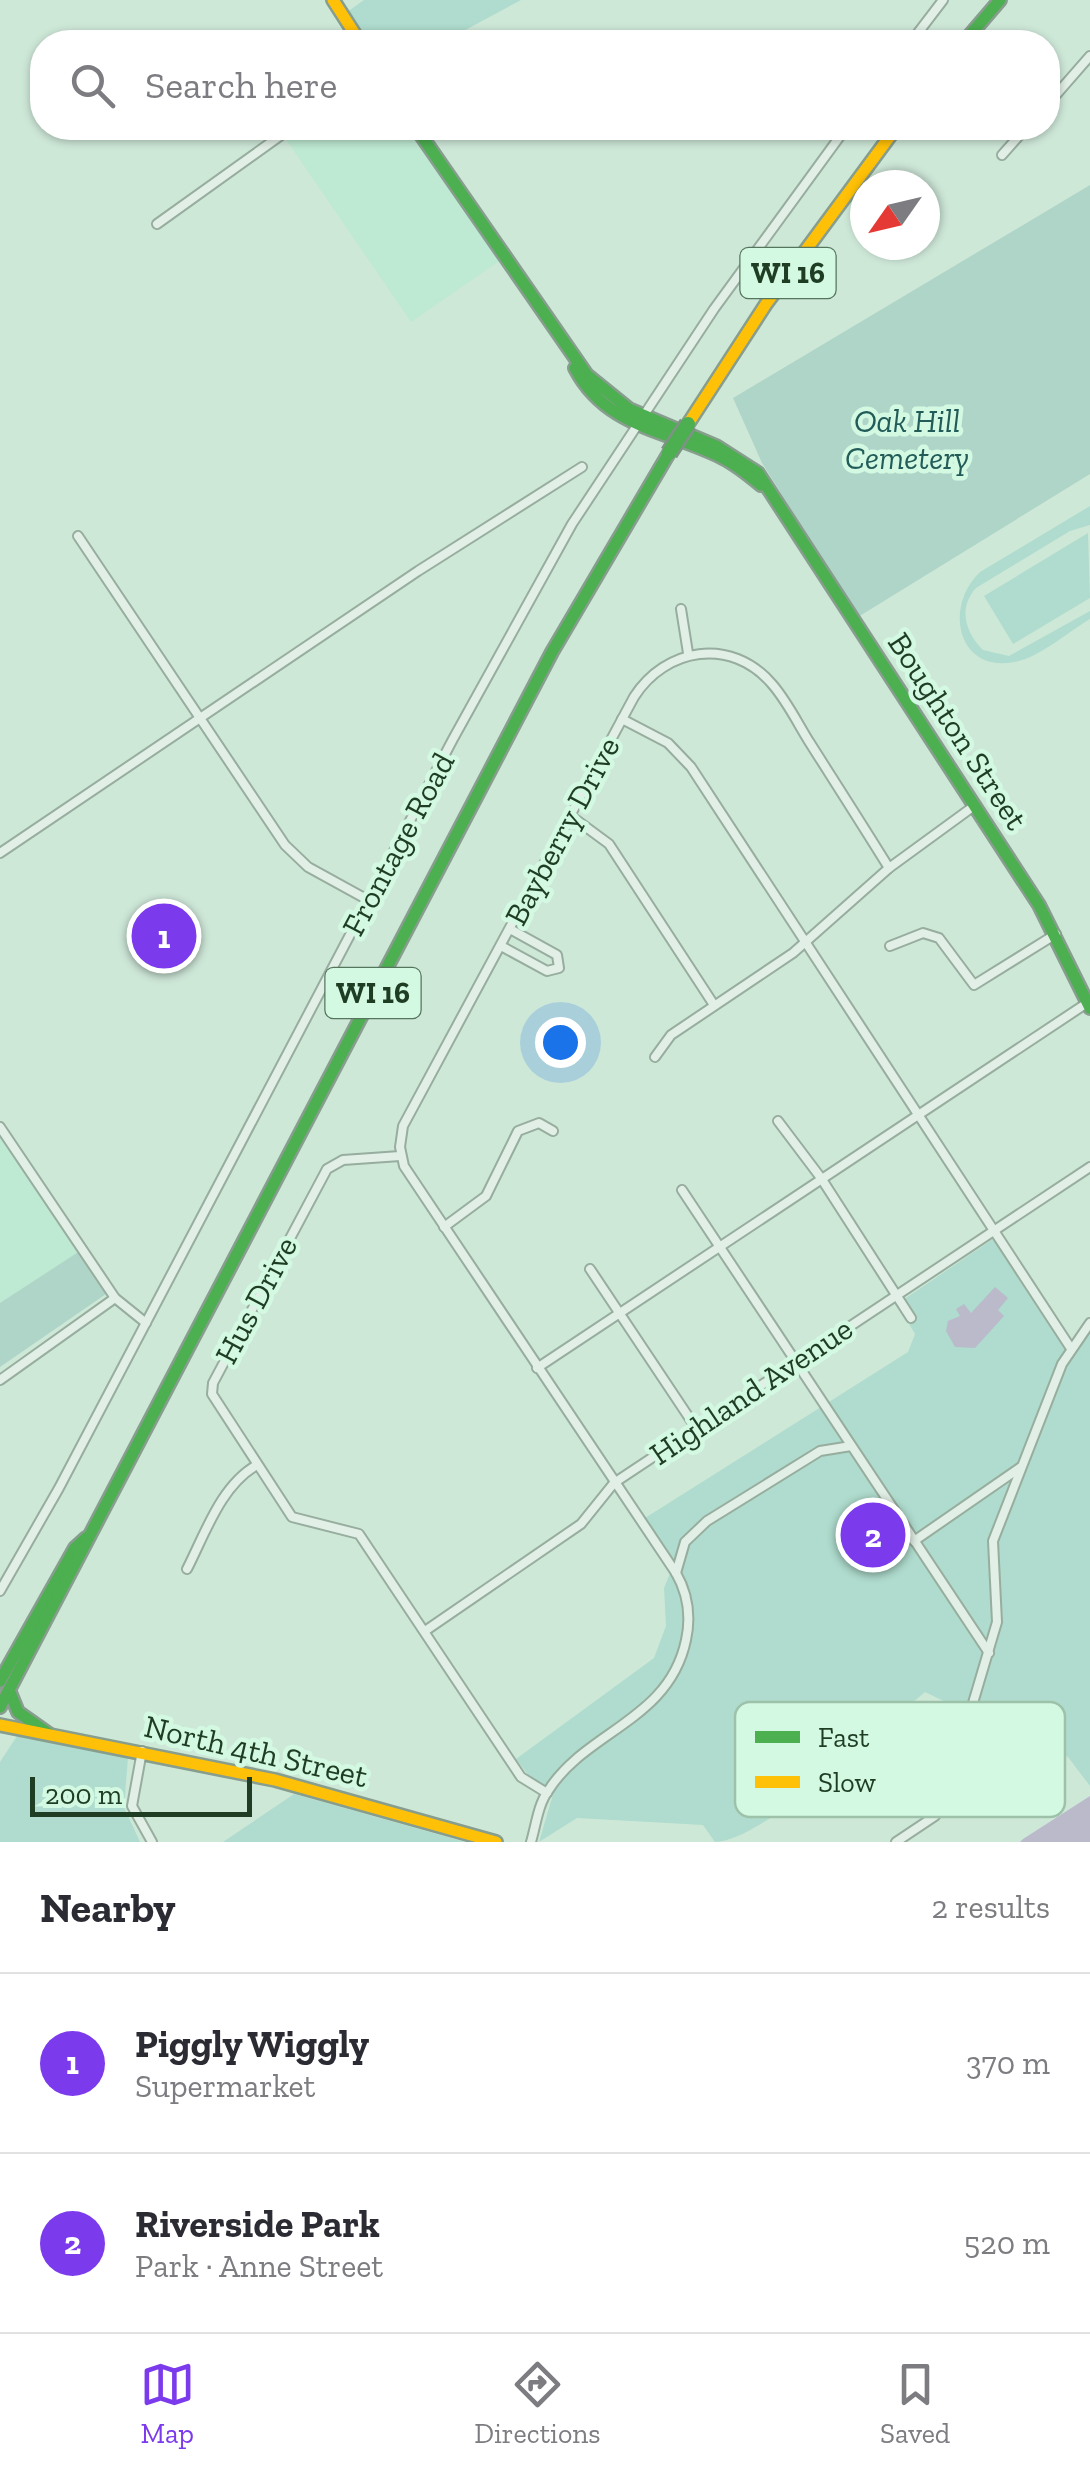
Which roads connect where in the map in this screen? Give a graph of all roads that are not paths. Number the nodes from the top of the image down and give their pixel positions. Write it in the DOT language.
graph roads {
  1 [pos="333,0"];
  2 [pos="944,0"];
  3 [pos="1000,0"];
  4 [pos="352,30"];
  5 [pos="921,30"];
  6 [pos="974,30"];
  7 [pos="1090,56"];
  8 [pos="1060,90"];
  9 [pos="274,140"];
  10 [pos="424,140"];
  11 [pos="837,140"];
  12 [pos="887,140"];
  13 [pos="1015,140"];
  14 [pos="1002,154"];
  15 [pos="157,224"];
  16 [pos="639,420"];
  17 [pos="582,467"];
  18 [pos="78,536"];
  19 [pos="681,609"];
  20 [pos="688,653"];
  21 [pos="202,716"];
  22 [pos="622,719"];
  23 [pos="974,806"];
  24 [pos="571,816"];
  25 [pos="2,849"];
  26 [pos="889,868"];
  27 [pos="368,900"];
  28 [pos="510,928"];
  29 [pos="1056,934"];
  30 [pos="805,944"];
  31 [pos="501,946"];
  32 [pos="890,946"];
  33 [pos="1089,1003"];
  34 [pos="714,1006"];
  35 [pos="654,1057"];
  36 [pos="917,1117"];
  37 [pos="778,1121"];
  38 [pos="0,1127"];
  39 [pos="553,1131"];
  40 [pos="400,1156"];
  41 [pos="1090,1167"];
  42 [pos="821,1178"];
  43 [pos="682,1190"];
  44 [pos="444,1227"];
  45 [pos="994,1231"];
  46 [pos="718,1246"];
  47 [pos="590,1270"];
  48 [pos="896,1294"];
  49 [pos="115,1298"];
  50 [pos="620,1312"];
  51 [pos="911,1318"];
  52 [pos="146,1322"];
  53 [pos="1090,1322"];
  54 [pos="1070,1347"];
  55 [pos="795,1362"];
  56 [pos="537,1368"];
  57 [pos="0,1380"];
  58 [pos="696,1428"];
  59 [pos="851,1446"];
  60 [pos="257,1464"];
  61 [pos="1014,1476"];
  62 [pos="614,1483"];
  63 [pos="914,1540"];
  64 [pos="186,1570"];
  65 [pos="676,1574"];
  66 [pos="0,1590"];
  67 [pos="425,1631"];
  68 [pos="989,1654"];
  69 [pos="4,1686"];
  70 [pos="974,1702"];
  71 [pos="0,1707"];
  72 [pos="0,1725"];
  73 [pos="49,1734"];
  74 [pos="142,1751"];
  75 [pos="546,1792"];
  76 [pos="934,1817"];
  77 [pos="150,1842"];
  78 [pos="496,1842"];
  79 [pos="532,1842"];
  80 [pos="896,1842"];
  1 -- 4 [label="main road"];
  2 -- 5 [label="street"];
  3 -- 6 [label="main road"];
  7 -- 8 [label="street"];
  9 -- 15 [label="street"];
  10 -- 16 [label="main road, Boughton Street"];
  11 -- 16 [label="street, Frontage Road"];
  12 -- 69 [label="main road, WI 16, bridge"];
  13 -- 14 [label="street"];
  16 -- 23 [label="main road, Boughton Street"];
  16 -- 27 [label="street, Frontage Road"];
  17 -- 21 [label="street"];
  18 -- 21 [label="street"];
  19 -- 20 [label="street"];
  20 -- 22 [label="street, Bayberry Drive"];
  20 -- 26 [label="street"];
  21 -- 25 [label="street"];
  21 -- 27 [label="street"];
  22 -- 24 [label="street, Bayberry Drive"];
  22 -- 30 [label="street"];
  23 -- 26 [label="street"];
  23 -- 29 [label="main road, Boughton Street"];
  24 -- 28 [label="street, Bayberry Drive"];
  24 -- 34 [label="street"];
  26 -- 30 [label="street"];
  27 -- 52 [label="street, Frontage Road"];
  28 -- 31 [label="street, Bayberry Drive"];
  28 -- 31 [label="street"];
  29 -- 32 [label="street"];
  29 -- 33 [label="main road, Boughton Street"];
  30 -- 34 [label="street"];
  30 -- 36 [label="street"];
  31 -- 40 [label="street, Bayberry Drive"];
  33 -- 36 [label="street"];
  34 -- 35 [label="street"];
  36 -- 42 [label="street"];
  36 -- 45 [label="street"];
  37 -- 42 [label="street"];
  38 -- 49 [label="street"];
  39 -- 44 [label="street"];
  40 -- 44 [label="street"];
  40 -- 60 [label="street, Hus Drive"];
  41 -- 45 [label="street, Highland Avenue"];
  42 -- 46 [label="street"];
  42 -- 48 [label="street"];
  43 -- 46 [label="street"];
  44 -- 56 [label="street"];
  45 -- 48 [label="street, Highland Avenue"];
  45 -- 54 [label="street"];
  46 -- 50 [label="street"];
  46 -- 55 [label="street"];
  47 -- 50 [label="street"];
  48 -- 51 [label="street"];
  48 -- 55 [label="street, Highland Avenue"];
  49 -- 52 [label="street"];
  49 -- 57 [label="street"];
  50 -- 56 [label="street"];
  50 -- 58 [label="street"];
  52 -- 66 [label="street, Frontage Road"];
  53 -- 54 [label="street"];
  54 -- 61 [label="street"];
  55 -- 58 [label="street, Highland Avenue"];
  55 -- 59 [label="street"];
  56 -- 62 [label="street"];
  58 -- 62 [label="street, Highland Avenue"];
  59 -- 63 [label="street"];
  59 -- 65 [label="street"];
  60 -- 64 [label="street"];
  60 -- 67 [label="street, Hus Drive"];
  61 -- 63 [label="street"];
  61 -- 68 [label="street"];
  62 -- 65 [label="street"];
  62 -- 67 [label="street, Highland Avenue"];
  63 -- 68 [label="street"];
  65 -- 75 [label="street"];
  67 -- 75 [label="street, Hus Drive"];
  68 -- 70 [label="street"];
  69 -- 71 [label="main road, WI 16"];
  69 -- 73 [label="main road"];
  72 -- 73 [label="main road, North 4th Street"];
  73 -- 74 [label="main road, North 4th Street"];
  74 -- 77 [label="street"];
  74 -- 78 [label="main road, North 4th Street"];
  75 -- 79 [label="street"];
  76 -- 80 [label="street"];
}
